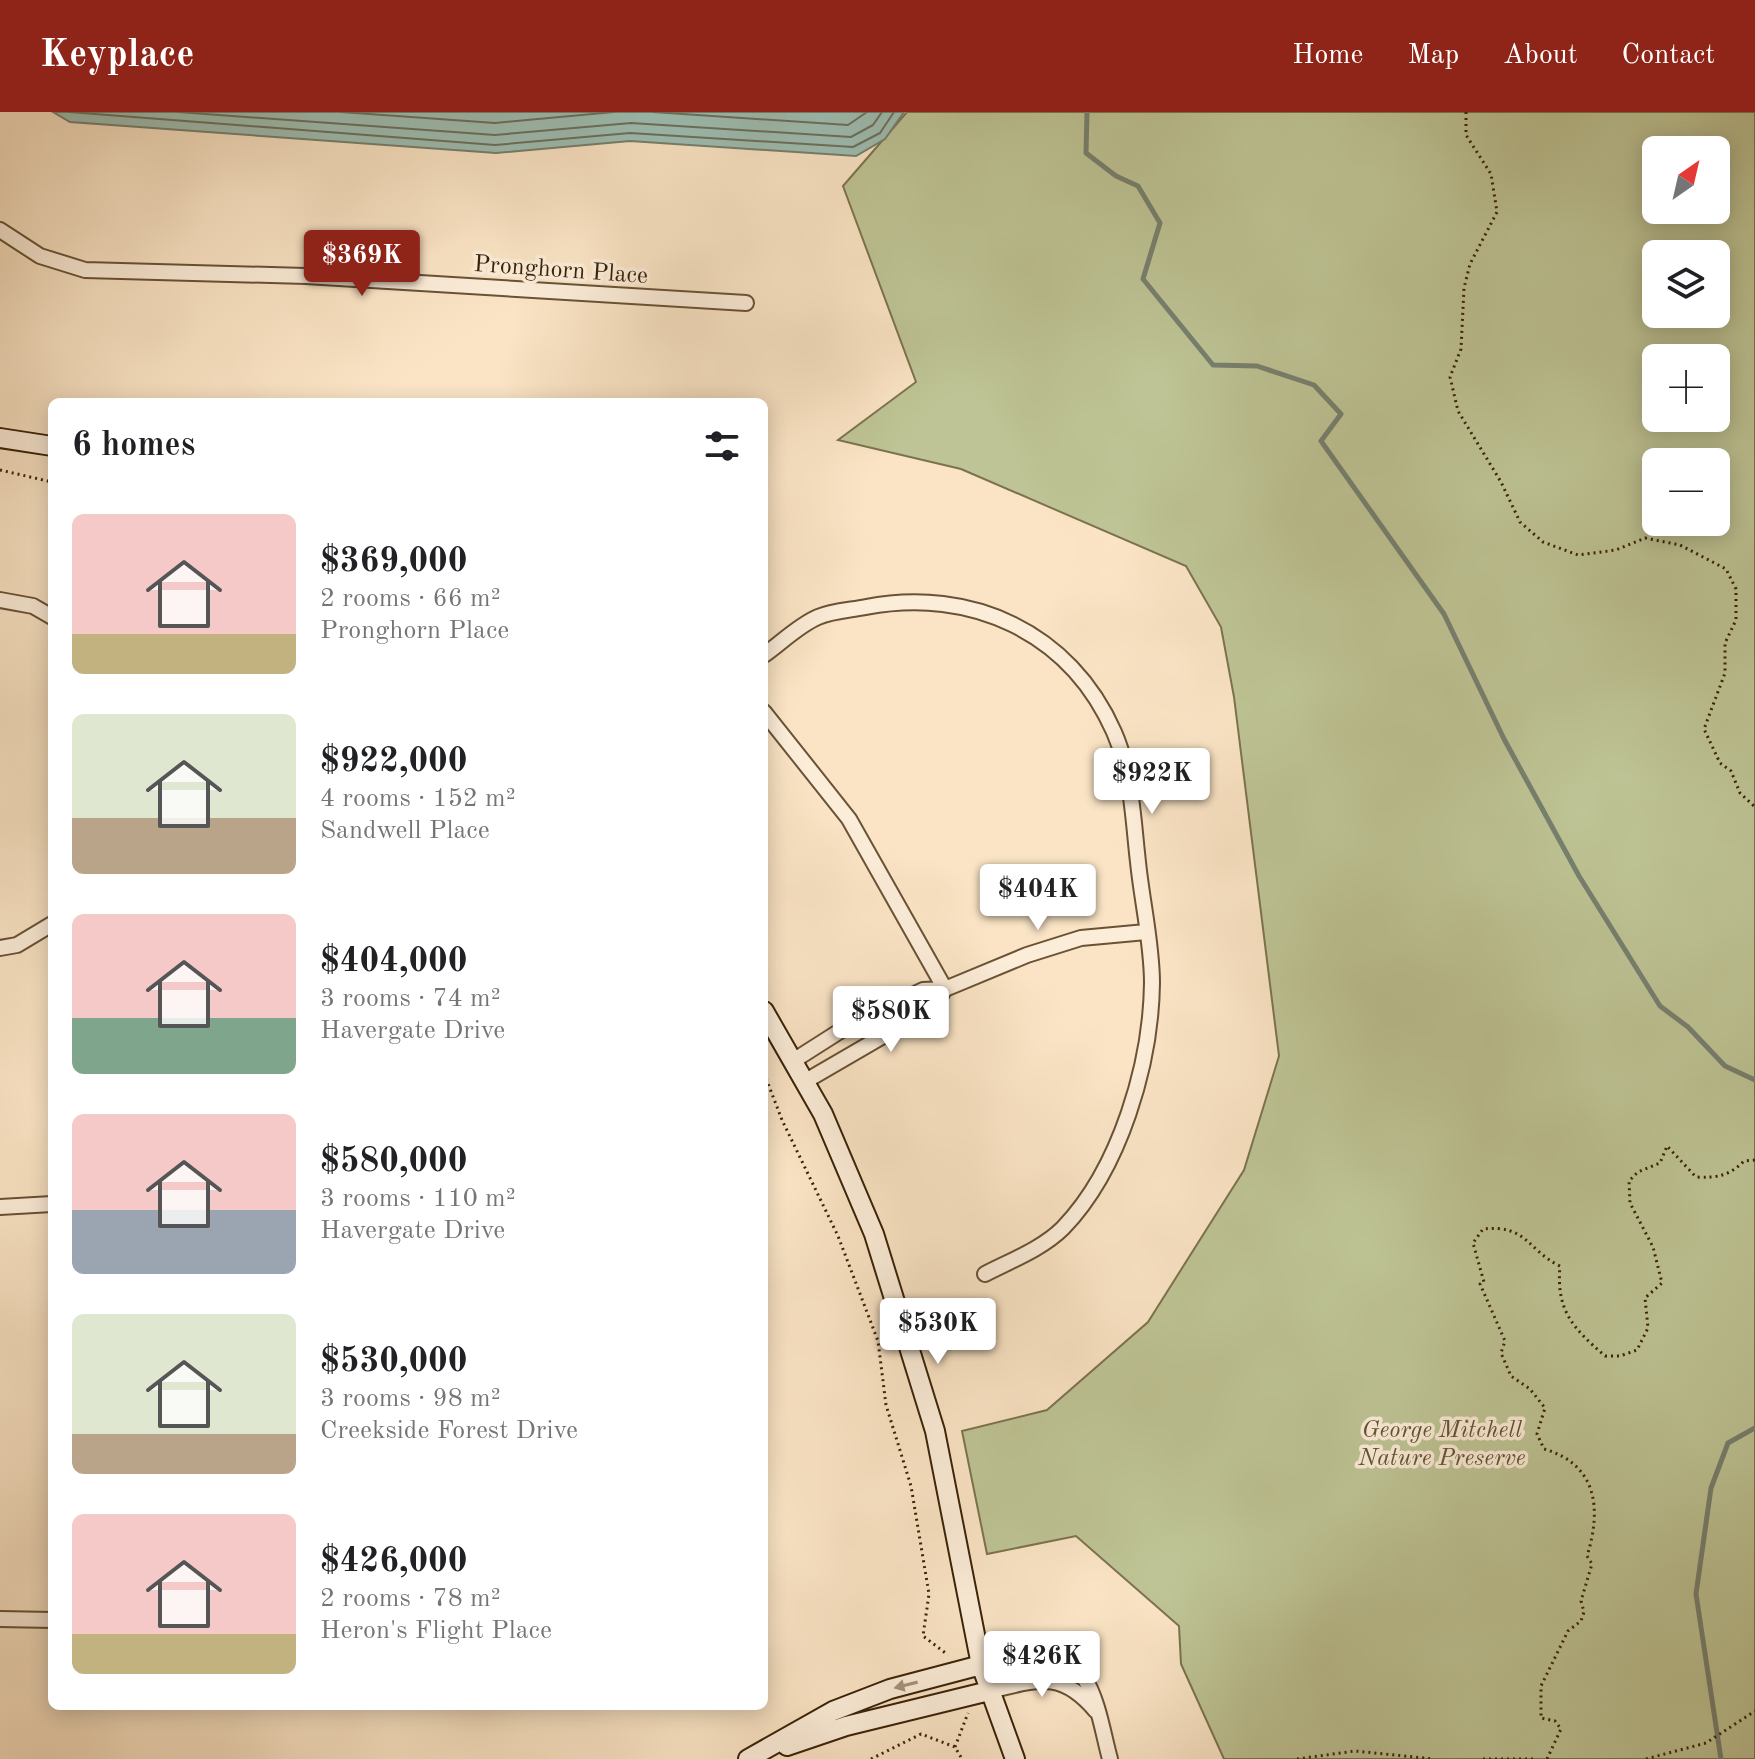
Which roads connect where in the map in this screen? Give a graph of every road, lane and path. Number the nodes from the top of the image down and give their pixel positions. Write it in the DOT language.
graph roads {
  1 [pos="1466,112"];
  2 [pos="0,230"];
  3 [pos="746,303"];
  4 [pos="0,438"];
  5 [pos="48,445"];
  6 [pos="0,470"];
  7 [pos="48,481"];
  8 [pos="0,600"];
  9 [pos="48,615"];
  10 [pos="768,652"];
  11 [pos="768,717"];
  12 [pos="1755,807"];
  13 [pos="48,926"];
  14 [pos="1146,932"];
  15 [pos="0,948"];
  16 [pos="945,989"];
  17 [pos="768,1018"];
  18 [pos="793,1061"];
  19 [pos="804,1082"];
  20 [pos="768,1083"];
  21 [pos="1755,1160"];
  22 [pos="48,1204"];
  23 [pos="0,1207"];
  24 [pos="985,1274"];
  25 [pos="0,1619"];
  26 [pos="48,1620"];
  27 [pos="981,1665"];
  28 [pos="958,1672"];
  29 [pos="989,1691"];
  30 [pos="966,1697"];
  31 [pos="1755,1711"];
  32 [pos="1097,1712"];
  33 [pos="955,1747"];
  34 [pos="749,1759"];
  35 [pos="871,1759"];
  36 [pos="962,1759"];
  37 [pos="1015,1759"];
  38 [pos="1110,1759"];
  39 [pos="1297,1759"];
  40 [pos="1434,1759"];
  41 [pos="1483,1759"];
  42 [pos="1534,1759"];
  43 [pos="1547,1759"];
  44 [pos="1646,1759"];
  1 -- 12 [label="path"];
  2 -- 3 [label="street, Pronghorn Place"];
  4 -- 5 [label="main road"];
  6 -- 7 [label="path"];
  8 -- 9 [label="street"];
  10 -- 14 [label="street"];
  11 -- 16 [label="street"];
  13 -- 15 [label="street"];
  14 -- 16 [label="street"];
  14 -- 24 [label="street"];
  16 -- 18 [label="street"];
  16 -- 19 [label="street"];
  17 -- 18 [label="main road"];
  18 -- 19 [label="main road"];
  19 -- 27 [label="main road"];
  20 -- 28 [label="path"];
  21 -- 43 [label="path"];
  22 -- 23 [label="street"];
  25 -- 26 [label="street"];
  27 -- 28 [label="main road"];
  27 -- 29 [label="main road"];
  27 -- 32 [label="street"];
  28 -- 34 [label="main road, one-way"];
  29 -- 30 [label="main road"];
  29 -- 32 [label="street"];
  29 -- 37 [label="main road"];
  30 -- 33 [label="path"];
  30 -- 34 [label="main road"];
  31 -- 44 [label="path"];
  32 -- 38 [label="street"];
  33 -- 35 [label="path"];
  33 -- 36 [label="path"];
  39 -- 40 [label="path"];
  41 -- 42 [label="path"];
}
